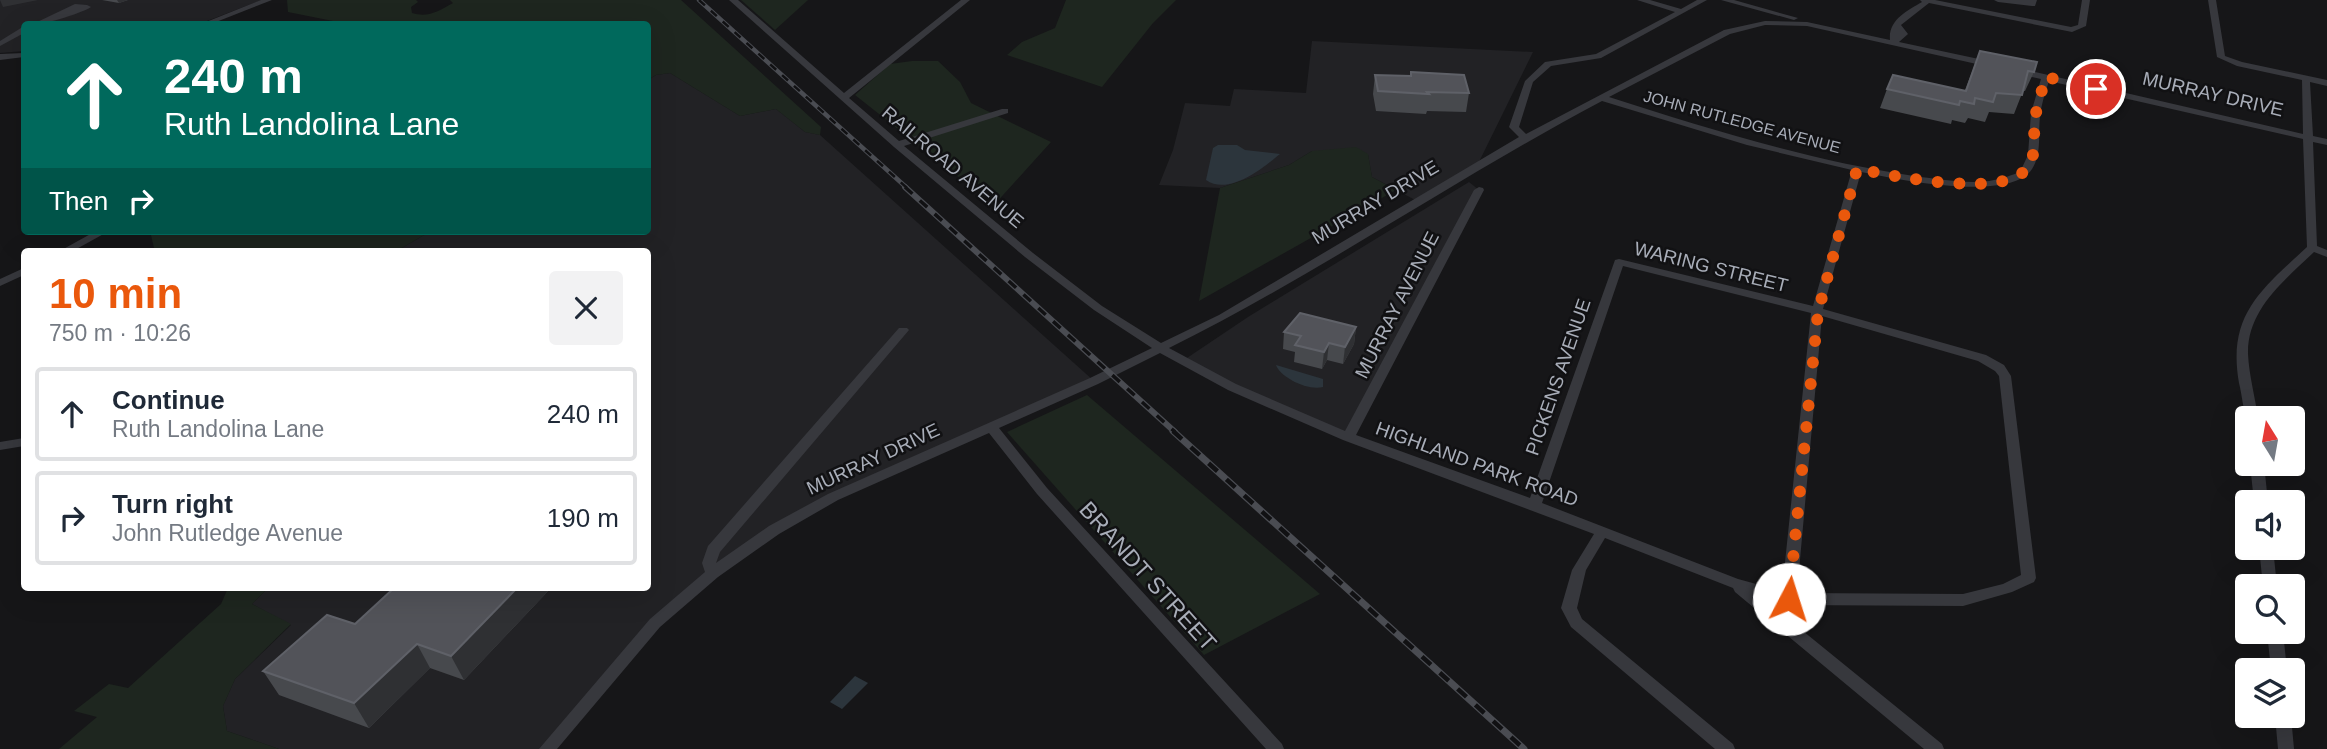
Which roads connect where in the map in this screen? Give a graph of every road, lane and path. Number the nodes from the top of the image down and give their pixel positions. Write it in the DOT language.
graph roads {
  1 [pos="268,0"];
  2 [pos="733,0"];
  3 [pos="966,0"];
  4 [pos="1642,0"];
  5 [pos="1703,0"];
  6 [pos="1725,0"];
  7 [pos="1998,0"];
  8 [pos="2033,0"];
  9 [pos="2086,0"];
  10 [pos="2213,0"];
  11 [pos="1926,1"];
  12 [pos="69,12"];
  13 [pos="1681,12"];
  14 [pos="45,21"];
  15 [pos="213,21"];
  16 [pos="1814,25"];
  17 [pos="21,32"];
  18 [pos="1894,41"];
  19 [pos="0,44"];
  20 [pos="21,55"];
  21 [pos="0,57"];
  22 [pos="2046,77"];
  23 [pos="2306,79"];
  24 [pos="2327,83"];
  25 [pos="845,97"];
  26 [pos="1602,98"];
  27 [pos="1005,111"];
  28 [pos="2307,137"];
  29 [pos="1525,138"];
  30 [pos="2327,142"];
  31 [pos="897,145"];
  32 [pos="1857,169"];
  33 [pos="1479,190"];
  34 [pos="97,235"];
  35 [pos="74,248"];
  36 [pos="2312,248"];
  37 [pos="2327,254"];
  38 [pos="1619,262"];
  39 [pos="21,272"];
  40 [pos="0,283"];
  41 [pos="1818,312"];
  42 [pos="903,330"];
  43 [pos="1160,348"];
  44 [pos="1997,365"];
  45 [pos="2250,406"];
  46 [pos="992,428"];
  47 [pos="1348,437"];
  48 [pos="21,442"];
  49 [pos="0,446"];
  50 [pos="1534,505"];
  51 [pos="1602,531"];
  52 [pos="713,573"];
  53 [pos="1734,583"];
  54 [pos="1789,599"];
  55 [pos="2284,728"];
  56 [pos="547,749"];
  57 [pos="1276,749"];
  58 [pos="1727,749"];
  59 [pos="1936,749"];
  60 [pos="2286,749"];
  1 -- 15 [label="street"];
  2 -- 25 [label="street, RAILROAD AVENUE"];
  3 -- 25 [label="street"];
  4 -- 13 [label="street"];
  5 -- 13 [label="street"];
  6 -- 16 [label="street"];
  7 -- 8 [label="street"];
  9 -- 11 [label="street"];
  10 -- 23 [label="street"];
  11 -- 18 [label="street"];
  12 -- 14 [label="street"];
  13 -- 29 [label="street"];
  16 -- 18 [label="street, MURRAY DRIVE"];
  16 -- 26 [label="street, MURRAY DRIVE"];
  17 -- 19 [label="street"];
  18 -- 22 [label="street, MURRAY DRIVE"];
  20 -- 21 [label="street"];
  22 -- 28 [label="street, MURRAY DRIVE"];
  22 -- 32 [label="street, JOHN RUTLEDGE AVENUE"];
  23 -- 24 [label="street"];
  23 -- 28 [label="street"];
  25 -- 31 [label="street, RAILROAD AVENUE"];
  26 -- 29 [label="street, MURRAY DRIVE"];
  26 -- 32 [label="street, JOHN RUTLEDGE AVENUE"];
  27 -- 31 [label="street"];
  28 -- 30 [label="street, MURRAY DRIVE"];
  28 -- 36 [label="street"];
  29 -- 43 [label="street, MURRAY DRIVE"];
  31 -- 43 [label="street, RAILROAD AVENUE"];
  32 -- 41 [label="street"];
  33 -- 47 [label="street, MURRAY AVENUE"];
  34 -- 35 [label="street"];
  36 -- 37 [label="street"];
  36 -- 45 [label="street"];
  38 -- 41 [label="street, WARING STREET"];
  38 -- 50 [label="street, PICKENS AVENUE"];
  39 -- 40 [label="street"];
  41 -- 44 [label="street, WARING STREET"];
  41 -- 54 [label="street"];
  42 -- 52 [label="street"];
  43 -- 46 [label="street, MURRAY DRIVE"];
  43 -- 47 [label="street, HIGHLAND PARK ROAD"];
  44 -- 54 [label="street, HIGHLAND PARK ROAD"];
  46 -- 52 [label="street, MURRAY DRIVE"];
  46 -- 57 [label="street, BRANDT STREET"];
  47 -- 50 [label="street, HIGHLAND PARK ROAD"];
  48 -- 49 [label="street"];
  50 -- 51 [label="street, HIGHLAND PARK ROAD"];
  51 -- 53 [label="street, HIGHLAND PARK ROAD"];
  51 -- 58 [label="street"];
  52 -- 56 [label="street, MURRAY DRIVE"];
  53 -- 54 [label="street, HIGHLAND PARK ROAD"];
  53 -- 59 [label="street"];
  55 -- 60 [label="street"];
}
